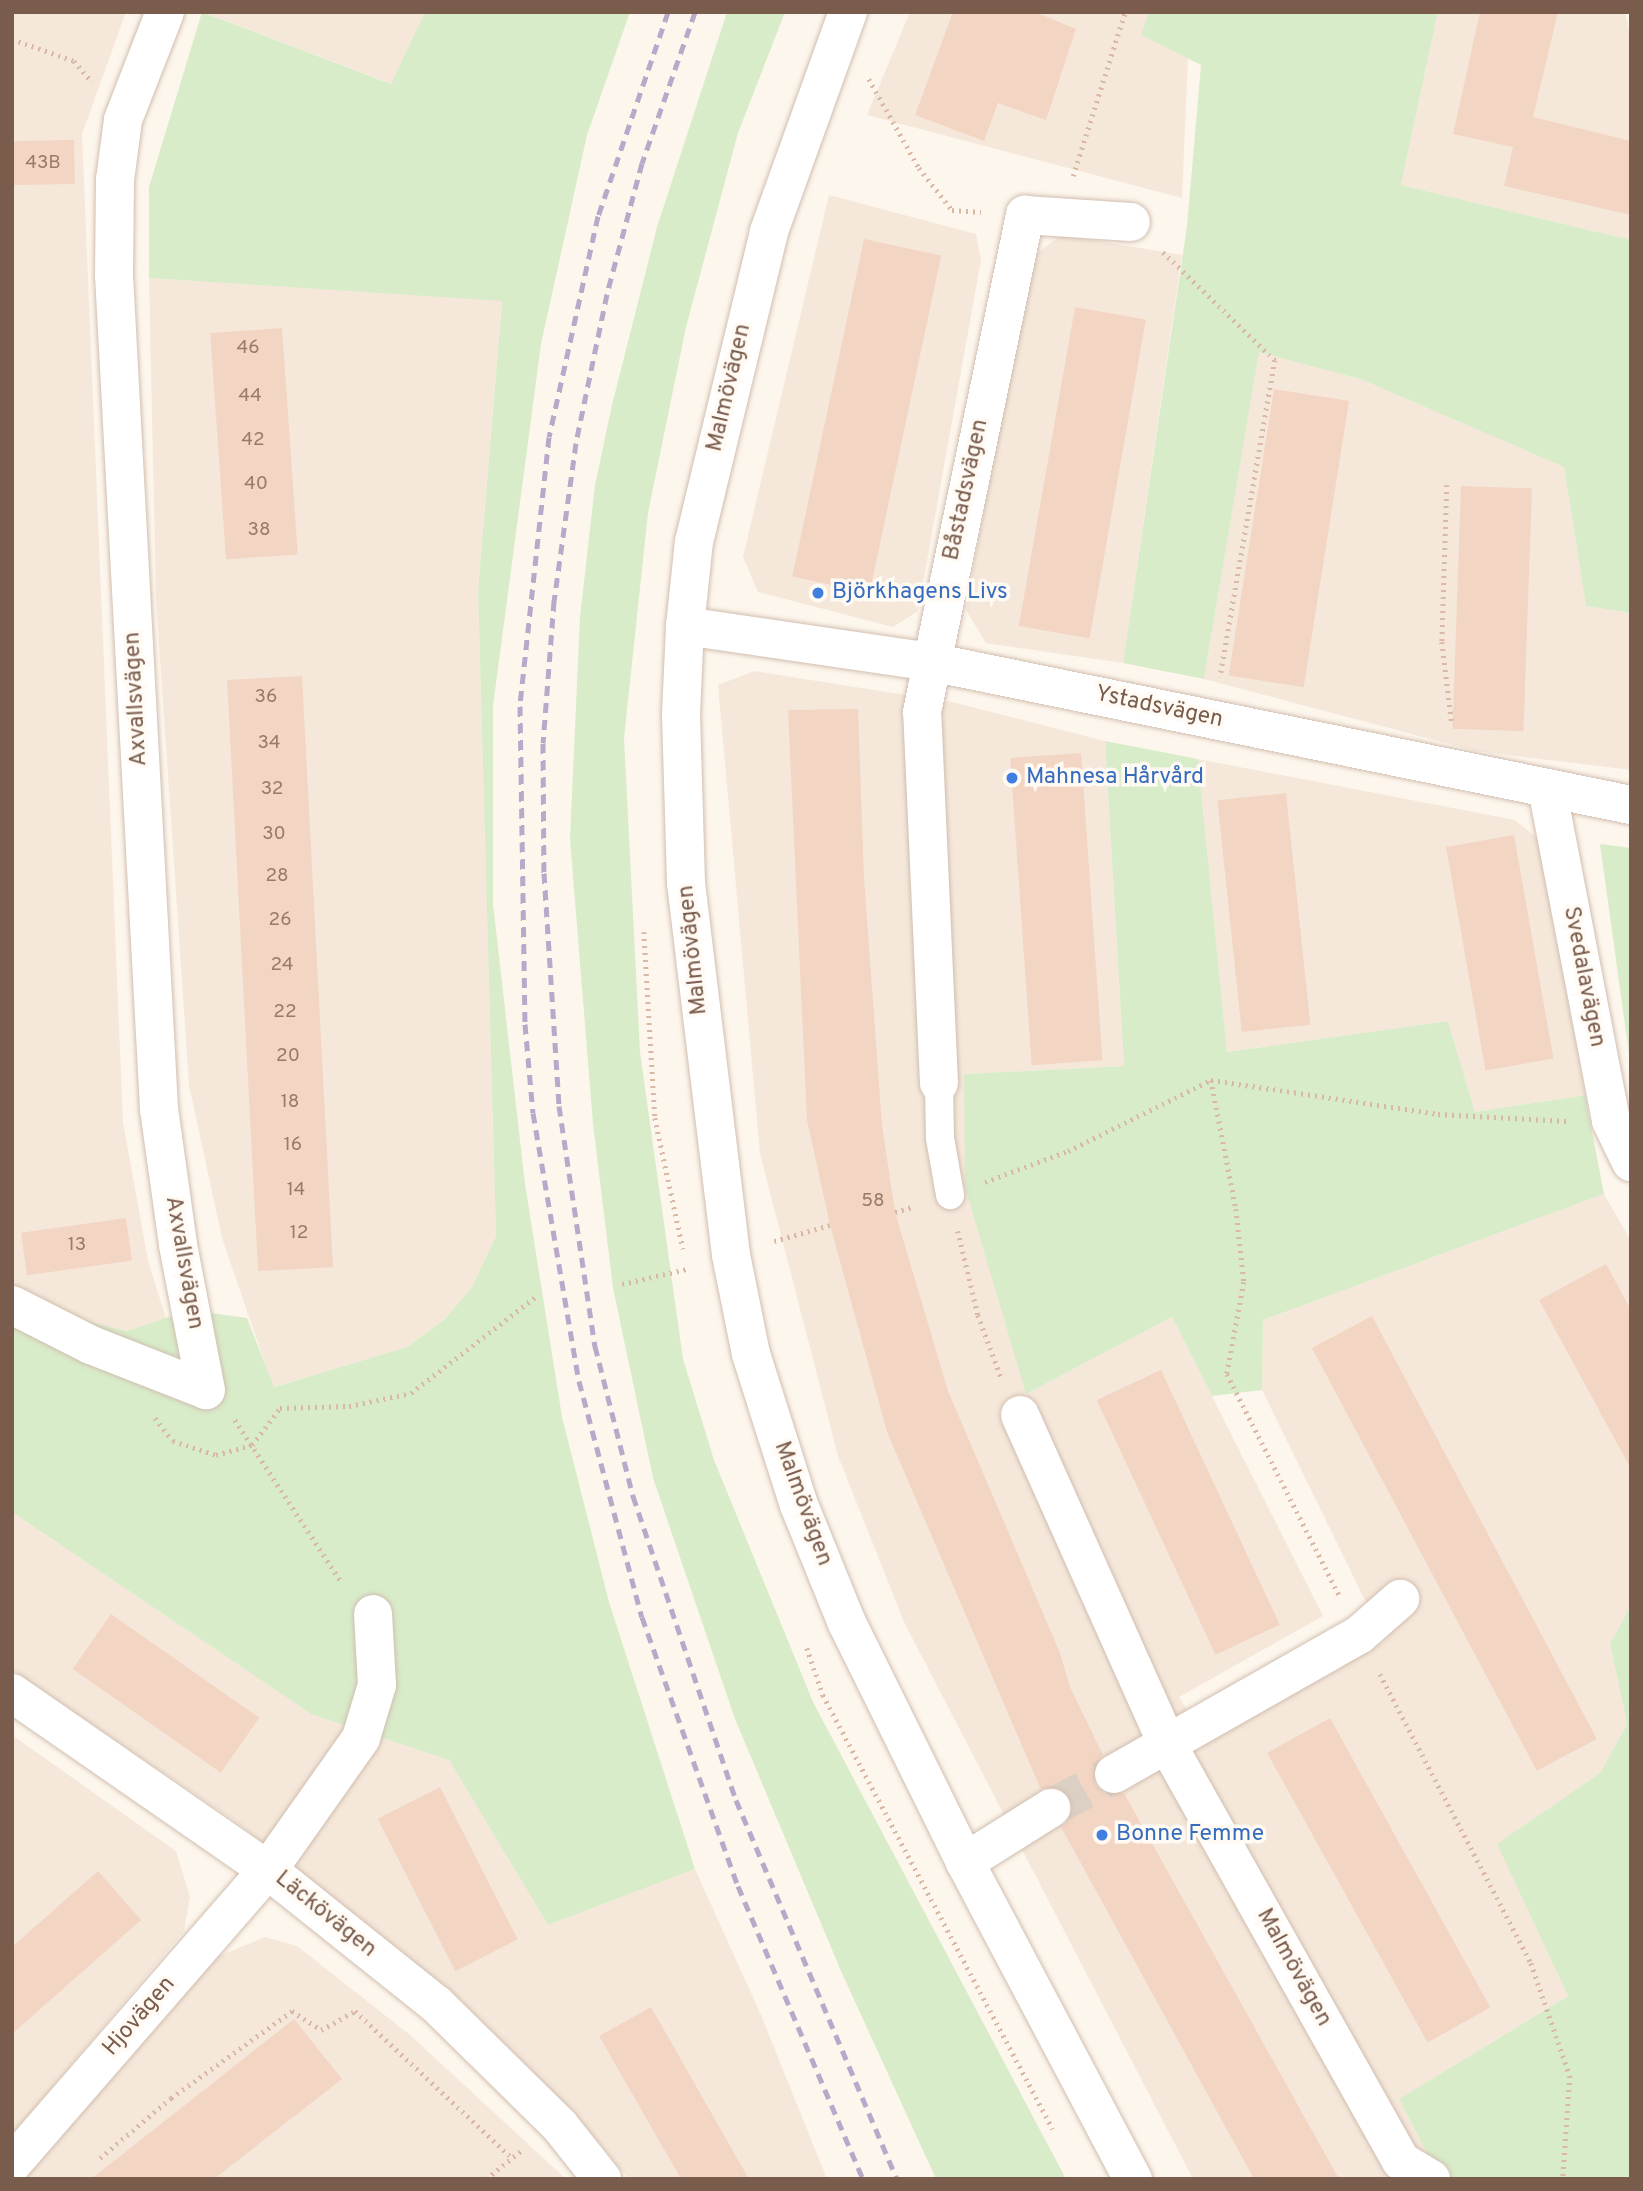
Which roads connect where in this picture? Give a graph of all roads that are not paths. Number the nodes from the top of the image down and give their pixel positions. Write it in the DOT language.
graph roads {
  1 [pos="165,12"];
  2 [pos="848,12"];
  3 [pos="1131,222"];
  4 [pos="685,626"];
  5 [pos="931,662"];
  6 [pos="1547,788"];
  7 [pos="1631,805"];
  8 [pos="939,1083"];
  9 [pos="1631,1162"];
  10 [pos="950,1195"];
  11 [pos="12,1305"];
  12 [pos="1020,1415"];
  13 [pos="1400,1599"];
  14 [pos="359,1606"];
  15 [pos="12,1693"];
  16 [pos="1167,1744"];
  17 [pos="1114,1774"];
  18 [pos="1051,1808"];
  19 [pos="965,1863"];
  20 [pos="268,1870"];
  21 [pos="12,2164"];
  22 [pos="602,2179"];
  23 [pos="1133,2179"];
  24 [pos="1431,2179"];
  1 -- 11 [label="street, Axvallsvägen"];
  2 -- 4 [label="street, Malmövägen"];
  3 -- 5 [label="street, Båstadsvägen"];
  4 -- 5 [label="street, Ystadsvägen"];
  4 -- 19 [label="street, Malmövägen"];
  5 -- 6 [label="street, Ystadsvägen"];
  5 -- 8 [label="street, Båstadsvägen"];
  6 -- 7 [label="street, Ystadsvägen"];
  6 -- 9 [label="street, Svedalavägen"];
  8 -- 10 [label="lane"];
  12 -- 16 [label="street, Malmövägen"];
  13 -- 16 [label="street"];
  14 -- 20 [label="street"];
  15 -- 20 [label="street, Läckövägen"];
  16 -- 17 [label="street"];
  16 -- 24 [label="street, Malmövägen"];
  18 -- 19 [label="street"];
  19 -- 23 [label="street, Malmövägen"];
  20 -- 21 [label="street, Hjovägen"];
  20 -- 22 [label="street, Läckövägen"];
}
